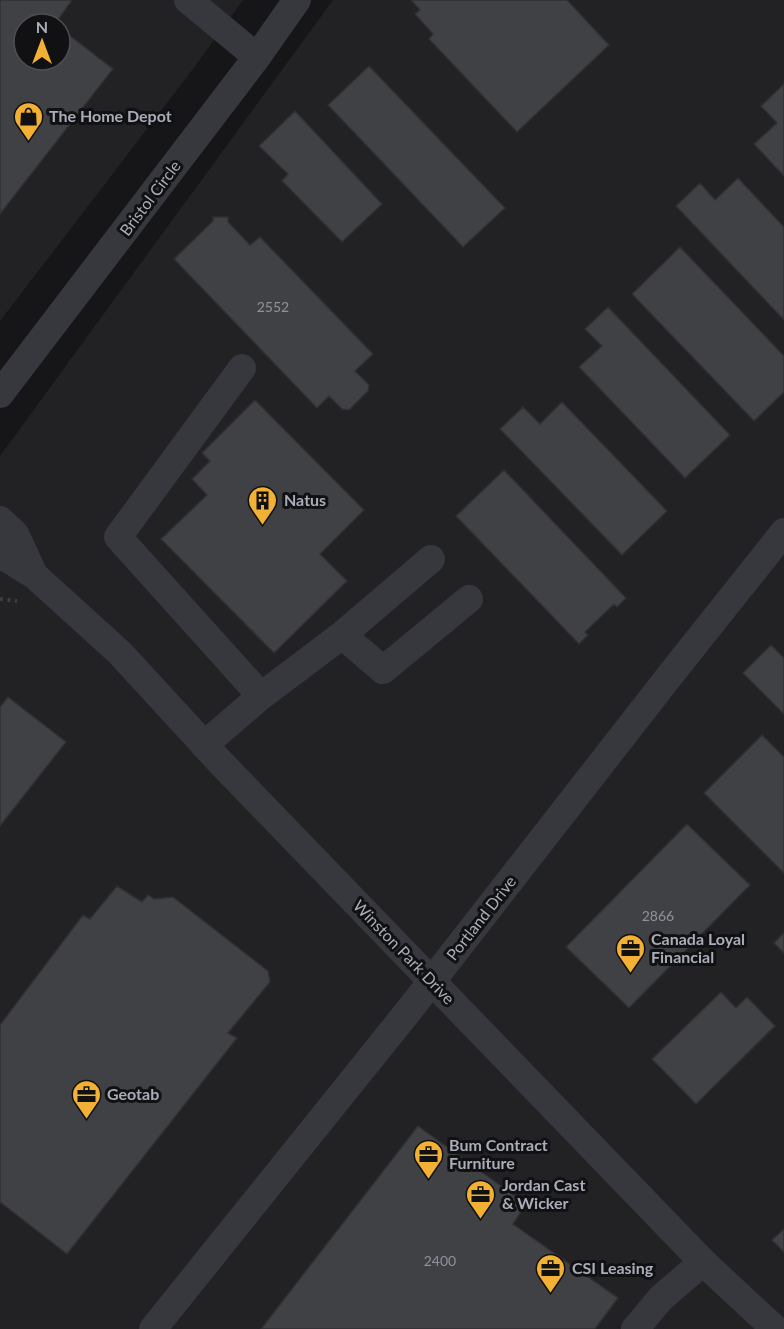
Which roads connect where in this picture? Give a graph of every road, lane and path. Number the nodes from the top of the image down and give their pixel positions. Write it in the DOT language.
graph roads {
  1 [pos="188,0"];
  2 [pos="297,0"];
  3 [pos="256,57"];
  4 [pos="242,368"];
  5 [pos="0,394"];
  6 [pos="0,520"];
  7 [pos="784,532"];
  8 [pos="0,554"];
  9 [pos="431,558"];
  10 [pos="34,575"];
  11 [pos="0,599"];
  12 [pos="469,599"];
  13 [pos="17,601"];
  14 [pos="342,636"];
  15 [pos="261,696"];
  16 [pos="204,745"];
  17 [pos="431,981"];
  18 [pos="703,1262"];
  19 [pos="163,1325"];
  20 [pos="635,1329"];
  21 [pos="775,1329"];
  1 -- 3 [label="street"];
  2 -- 3 [label="street, Bristol Circle"];
  3 -- 5 [label="street, Bristol Circle"];
  4 -- 15 [label="street"];
  6 -- 10 [label="street, Winston Park Drive"];
  7 -- 17 [label="street, Portland Drive"];
  8 -- 10 [label="street, Winston Park Drive"];
  9 -- 14 [label="street"];
  10 -- 16 [label="street, Winston Park Drive"];
  11 -- 13 [label="path"];
  12 -- 14 [label="street"];
  14 -- 15 [label="street"];
  15 -- 16 [label="street"];
  16 -- 17 [label="street, Winston Park Drive"];
  17 -- 18 [label="street, Winston Park Drive"];
  17 -- 19 [label="street, Portland Drive"];
  18 -- 20 [label="street"];
  18 -- 21 [label="street, Winston Park Drive"];
}
